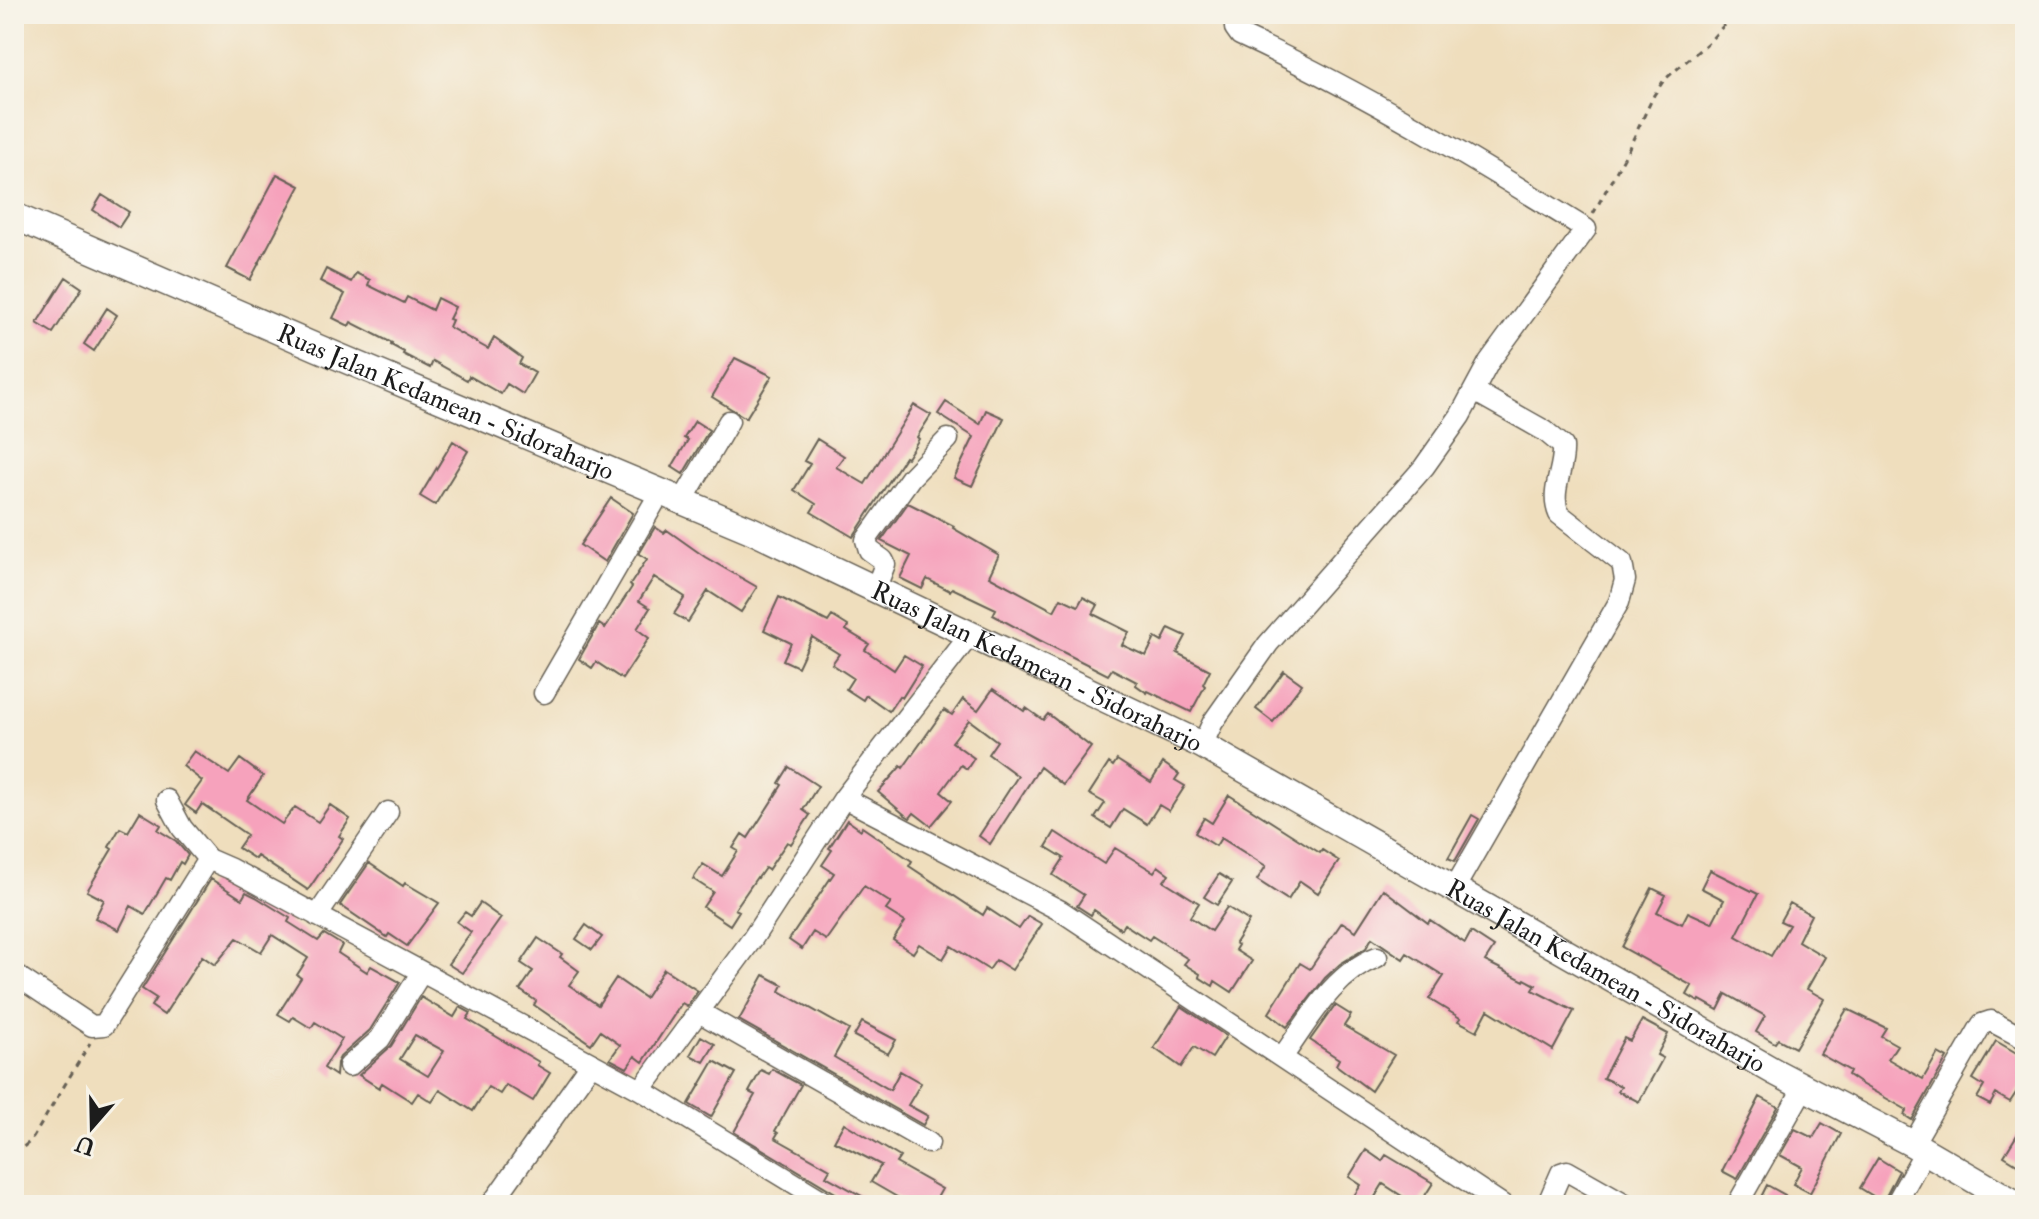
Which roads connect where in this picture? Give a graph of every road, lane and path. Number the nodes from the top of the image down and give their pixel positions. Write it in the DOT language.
graph roads {
  1 [pos="1237,14"];
  2 [pos="1734,14"];
  3 [pos="14,216"];
  4 [pos="1586,229"];
  5 [pos="1474,391"];
  6 [pos="729,421"];
  7 [pos="948,439"];
  8 [pos="672,496"];
  9 [pos="875,590"];
  10 [pos="970,635"];
  11 [pos="544,693"];
  12 [pos="1202,745"];
  13 [pos="844,798"];
  14 [pos="167,800"];
  15 [pos="388,812"];
  16 [pos="208,859"];
  17 [pos="1454,889"];
  18 [pos="317,916"];
  19 [pos="1377,957"];
  20 [pos="421,973"];
  21 [pos="14,974"];
  22 [pos="699,1012"];
  23 [pos="99,1027"];
  24 [pos="2025,1039"];
  25 [pos="1283,1056"];
  26 [pos="591,1064"];
  27 [pos="349,1066"];
  28 [pos="1804,1087"];
  29 [pos="641,1090"];
  30 [pos="929,1143"];
  31 [pos="1919,1148"];
  32 [pos="14,1154"];
  33 [pos="1471,1186"];
  34 [pos="491,1205"];
  35 [pos="830,1205"];
  36 [pos="1460,1205"];
  37 [pos="1503,1205"];
  38 [pos="1547,1205"];
  39 [pos="1627,1205"];
  40 [pos="1737,1205"];
  41 [pos="1895,1205"];
  42 [pos="2018,1205"];
  1 -- 4 [label="street"];
  2 -- 4 [label="path"];
  3 -- 8 [label="main road, Ruas Jalan Kedamean - Sidoraharjo"];
  4 -- 5 [label="street"];
  5 -- 12 [label="street"];
  5 -- 17 [label="street"];
  6 -- 8 [label="street"];
  7 -- 9 [label="street"];
  8 -- 9 [label="main road, Ruas Jalan Kedamean - Sidoraharjo"];
  8 -- 11 [label="street"];
  9 -- 10 [label="main road, Ruas Jalan Kedamean - Sidoraharjo"];
  10 -- 12 [label="main road, Ruas Jalan Kedamean - Sidoraharjo"];
  10 -- 13 [label="street"];
  12 -- 17 [label="main road, Ruas Jalan Kedamean - Sidoraharjo"];
  13 -- 22 [label="street"];
  13 -- 25 [label="street"];
  14 -- 16 [label="street"];
  15 -- 18 [label="street"];
  16 -- 18 [label="street"];
  16 -- 23 [label="street"];
  17 -- 28 [label="main road, Ruas Jalan Kedamean - Sidoraharjo"];
  18 -- 20 [label="street"];
  19 -- 25 [label="street"];
  20 -- 26 [label="street"];
  20 -- 27 [label="street"];
  21 -- 23 [label="street"];
  22 -- 29 [label="street"];
  22 -- 30 [label="street"];
  23 -- 32 [label="path"];
  24 -- 31 [label="street"];
  25 -- 33 [label="street"];
  26 -- 29 [label="street"];
  26 -- 34 [label="street"];
  28 -- 31 [label="main road, Ruas Jalan Kedamean - Sidoraharjo"];
  28 -- 40 [label="street"];
  29 -- 35 [label="street"];
  31 -- 41 [label="street"];
  31 -- 42 [label="main road, Ruas Jalan Kedamean - Sidoraharjo"];
  33 -- 36 [label="street"];
  33 -- 37 [label="street"];
  38 -- 39 [label="street"];
}
